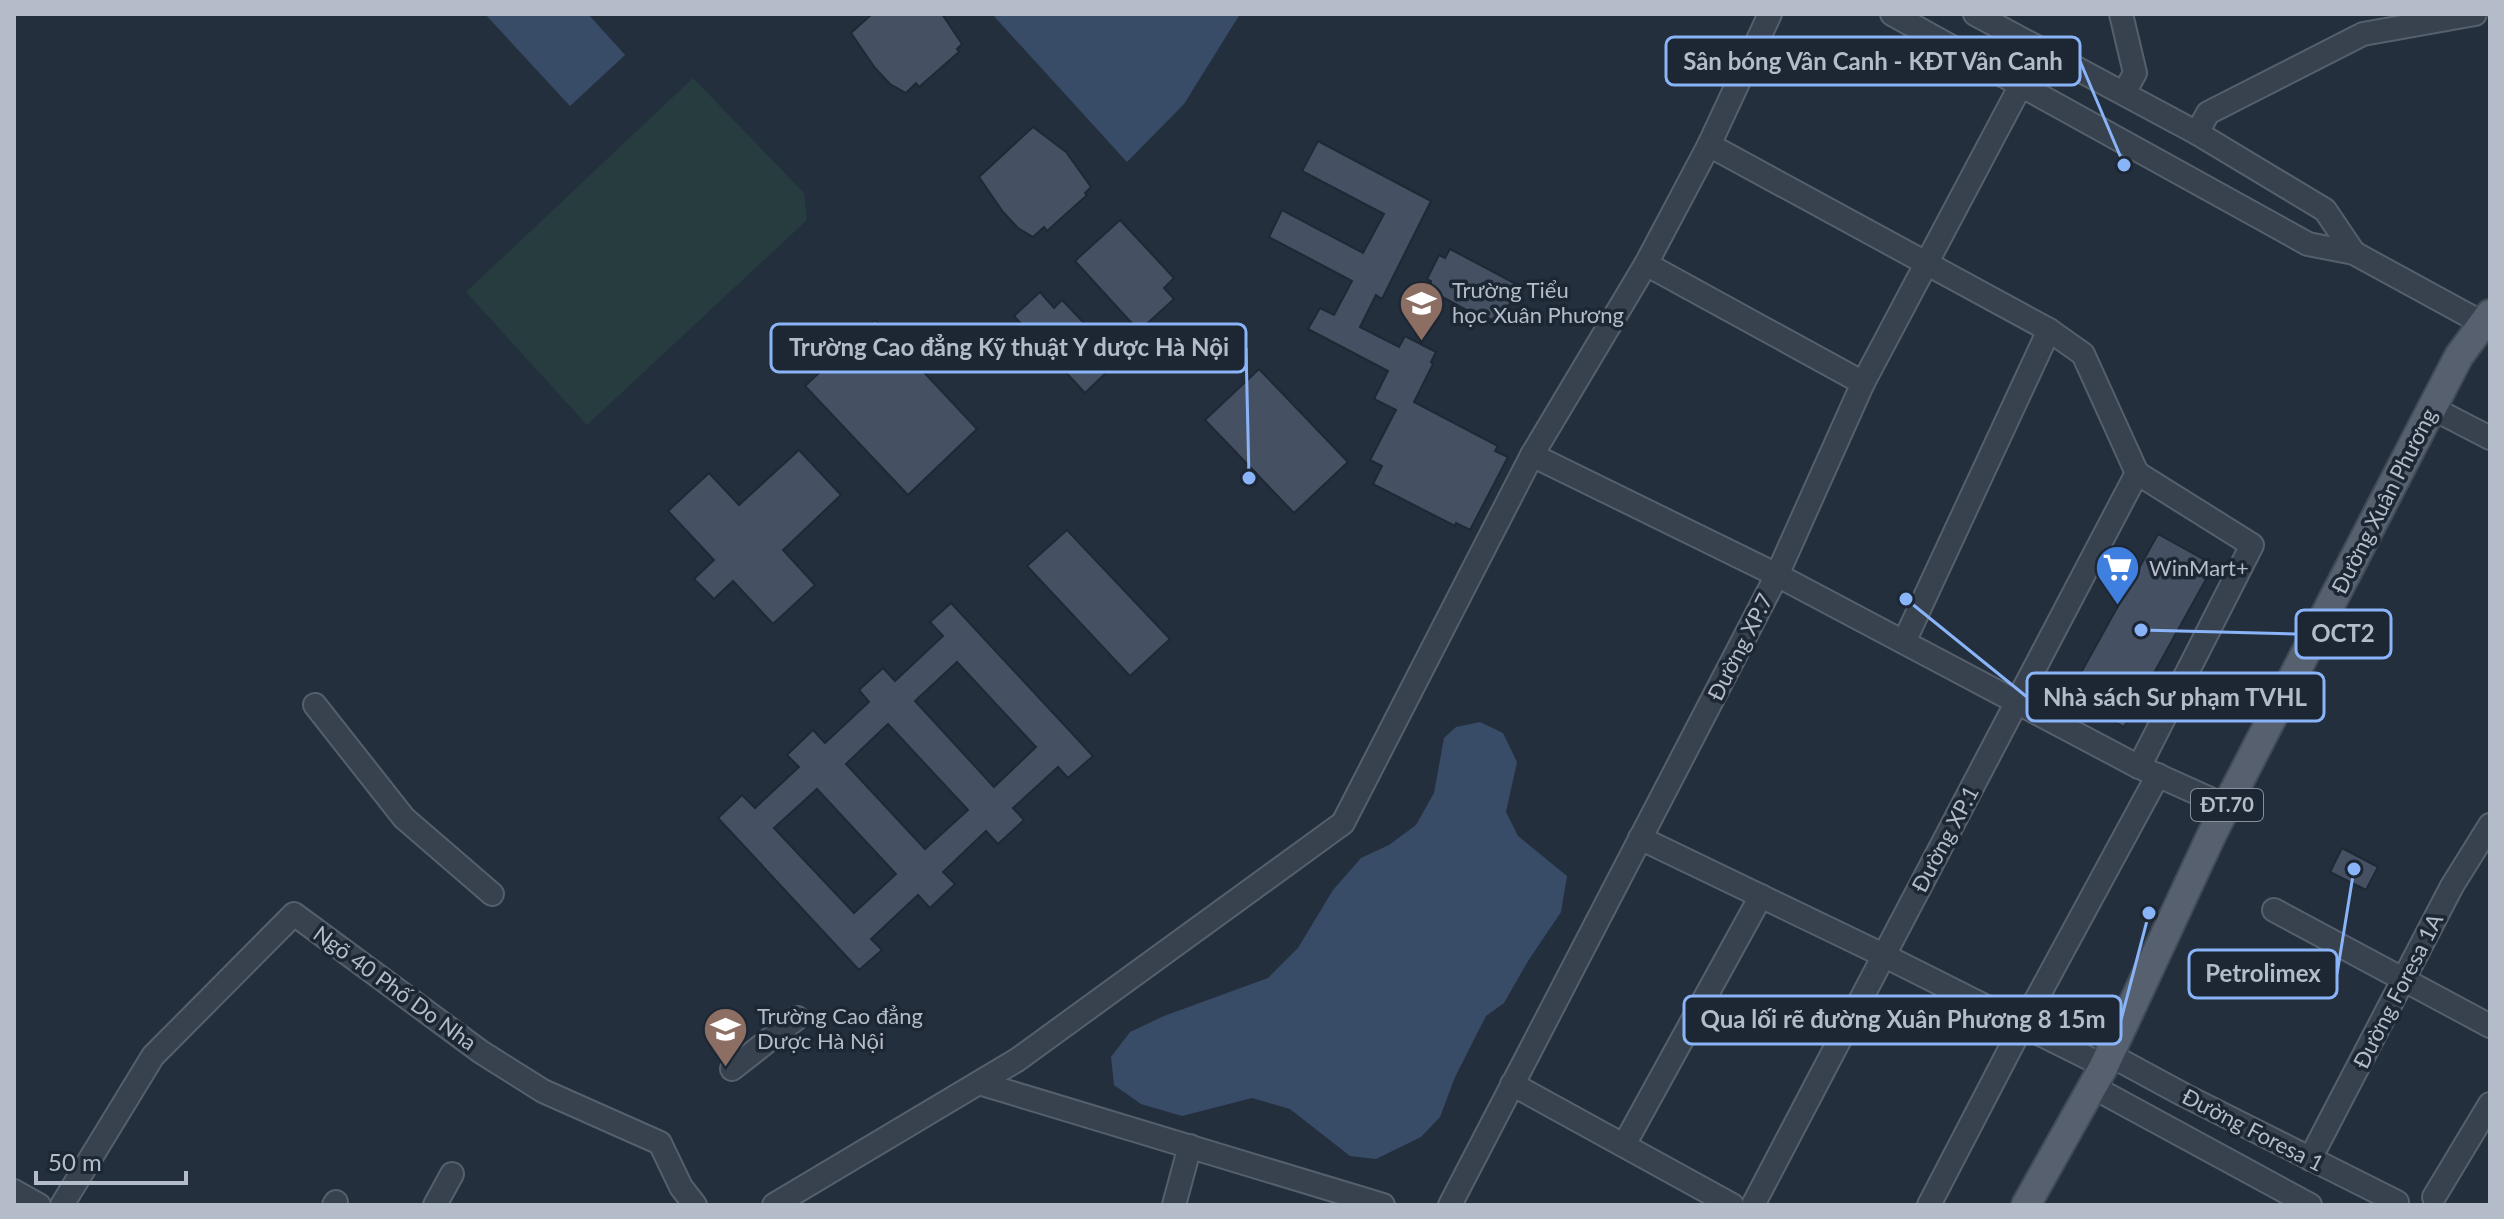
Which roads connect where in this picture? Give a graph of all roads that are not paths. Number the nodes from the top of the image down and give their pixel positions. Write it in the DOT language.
graph roads {
  1 [pos="1770,14"];
  2 [pos="1892,14"];
  3 [pos="1975,14"];
  4 [pos="2121,14"];
  5 [pos="2475,14"];
  6 [pos="2040,49"];
  7 [pos="2023,85"];
  8 [pos="2124,93"];
  9 [pos="2202,123"];
  10 [pos="1709,145"];
  11 [pos="2354,253"];
  12 [pos="1928,263"];
  13 [pos="1646,264"];
  14 [pos="2487,319"];
  15 [pos="2049,330"];
  16 [pos="1863,383"];
  17 [pos="2432,408"];
  18 [pos="2490,438"];
  19 [pos="1532,455"];
  20 [pos="2137,473"];
  21 [pos="1777,575"];
  22 [pos="1904,642"];
  23 [pos="2018,703"];
  24 [pos="315,705"];
  25 [pos="2149,771"];
  26 [pos="2226,806"];
  27 [pos="2490,825"];
  28 [pos="1640,838"];
  29 [pos="492,894"];
  30 [pos="1761,896"];
  31 [pos="2274,910"];
  32 [pos="1883,955"];
  33 [pos="2403,980"];
  34 [pos="797,1018"];
  35 [pos="2023,1024"];
  36 [pos="2490,1026"];
  37 [pos="732,1069"];
  38 [pos="2102,1069"];
  39 [pos="979,1083"];
  40 [pos="1512,1084"];
  41 [pos="2490,1104"];
  42 [pos="1624,1145"];
  43 [pos="1190,1146"];
  44 [pos="2310,1159"];
  45 [pos="452,1174"];
  46 [pos="14,1191"];
  47 [pos="2440,1201"];
  48 [pos="2396,1203"];
  49 [pos="39,1205"];
  50 [pos="62,1205"];
  51 [pos="435,1205"];
  52 [pos="695,1205"];
  53 [pos="774,1205"];
  54 [pos="1174,1205"];
  55 [pos="1383,1205"];
  56 [pos="1450,1205"];
  57 [pos="1732,1205"];
  58 [pos="1753,1205"];
  59 [pos="1929,1205"];
  60 [pos="2026,1205"];
  61 [pos="2310,1205"];
  1 -- 10 [label="street"];
  2 -- 7 [label="street"];
  3 -- 6 [label="street"];
  4 -- 8 [label="street"];
  5 -- 9 [label="street"];
  6 -- 7 [label="street, Đường XP.7"];
  6 -- 8 [label="street"];
  7 -- 11 [label="street"];
  7 -- 12 [label="street, Đường XP.7"];
  8 -- 9 [label="street"];
  9 -- 11 [label="street"];
  10 -- 12 [label="street"];
  10 -- 13 [label="street"];
  11 -- 14 [label="street"];
  12 -- 15 [label="street"];
  12 -- 16 [label="street, Đường XP.7"];
  13 -- 16 [label="street"];
  13 -- 19 [label="street"];
  14 -- 17 [label="main road, Đường Xuân Phương / ĐT.70"];
  15 -- 20 [label="street"];
  15 -- 22 [label="street"];
  16 -- 21 [label="street, Đường XP.7"];
  17 -- 18 [label="street"];
  17 -- 26 [label="main road, Đường Xuân Phương / ĐT.70"];
  19 -- 21 [label="street"];
  19 -- 39 [label="street"];
  20 -- 23 [label="street, Đường XP.1"];
  20 -- 25 [label="street"];
  21 -- 22 [label="street"];
  21 -- 28 [label="street, Đường XP.7"];
  22 -- 23 [label="street"];
  23 -- 25 [label="street"];
  23 -- 32 [label="street, Đường XP.1"];
  24 -- 29 [label="street"];
  25 -- 26 [label="street"];
  25 -- 35 [label="street"];
  26 -- 38 [label="main road, Đường Xuân Phương / ĐT.70"];
  27 -- 33 [label="street, Đường Foresa 1A"];
  28 -- 30 [label="street"];
  28 -- 40 [label="street, Đường XP.7"];
  30 -- 32 [label="street"];
  30 -- 42 [label="street"];
  31 -- 33 [label="street"];
  32 -- 35 [label="street"];
  32 -- 58 [label="street, Đường XP.1"];
  33 -- 36 [label="street"];
  33 -- 44 [label="street, Đường Foresa 1A"];
  34 -- 37 [label="street"];
  35 -- 38 [label="street"];
  35 -- 59 [label="street"];
  38 -- 44 [label="street, Đường Foresa 1"];
  38 -- 60 [label="main road, Đường Xuân Phương / ĐT.70"];
  38 -- 61 [label="street, Đường Foresa 1"];
  39 -- 43 [label="street"];
  39 -- 53 [label="street"];
  40 -- 42 [label="street"];
  40 -- 56 [label="street, Đường XP.7"];
  41 -- 47 [label="street"];
  42 -- 57 [label="street"];
  43 -- 54 [label="street"];
  43 -- 55 [label="street"];
  44 -- 48 [label="street, Đường Foresa 1"];
  45 -- 51 [label="street"];
  46 -- 49 [label="street"];
  47 -- 48 [label="street"];
  50 -- 52 [label="street, Ngõ 40 Phố Do Nha"];
}
